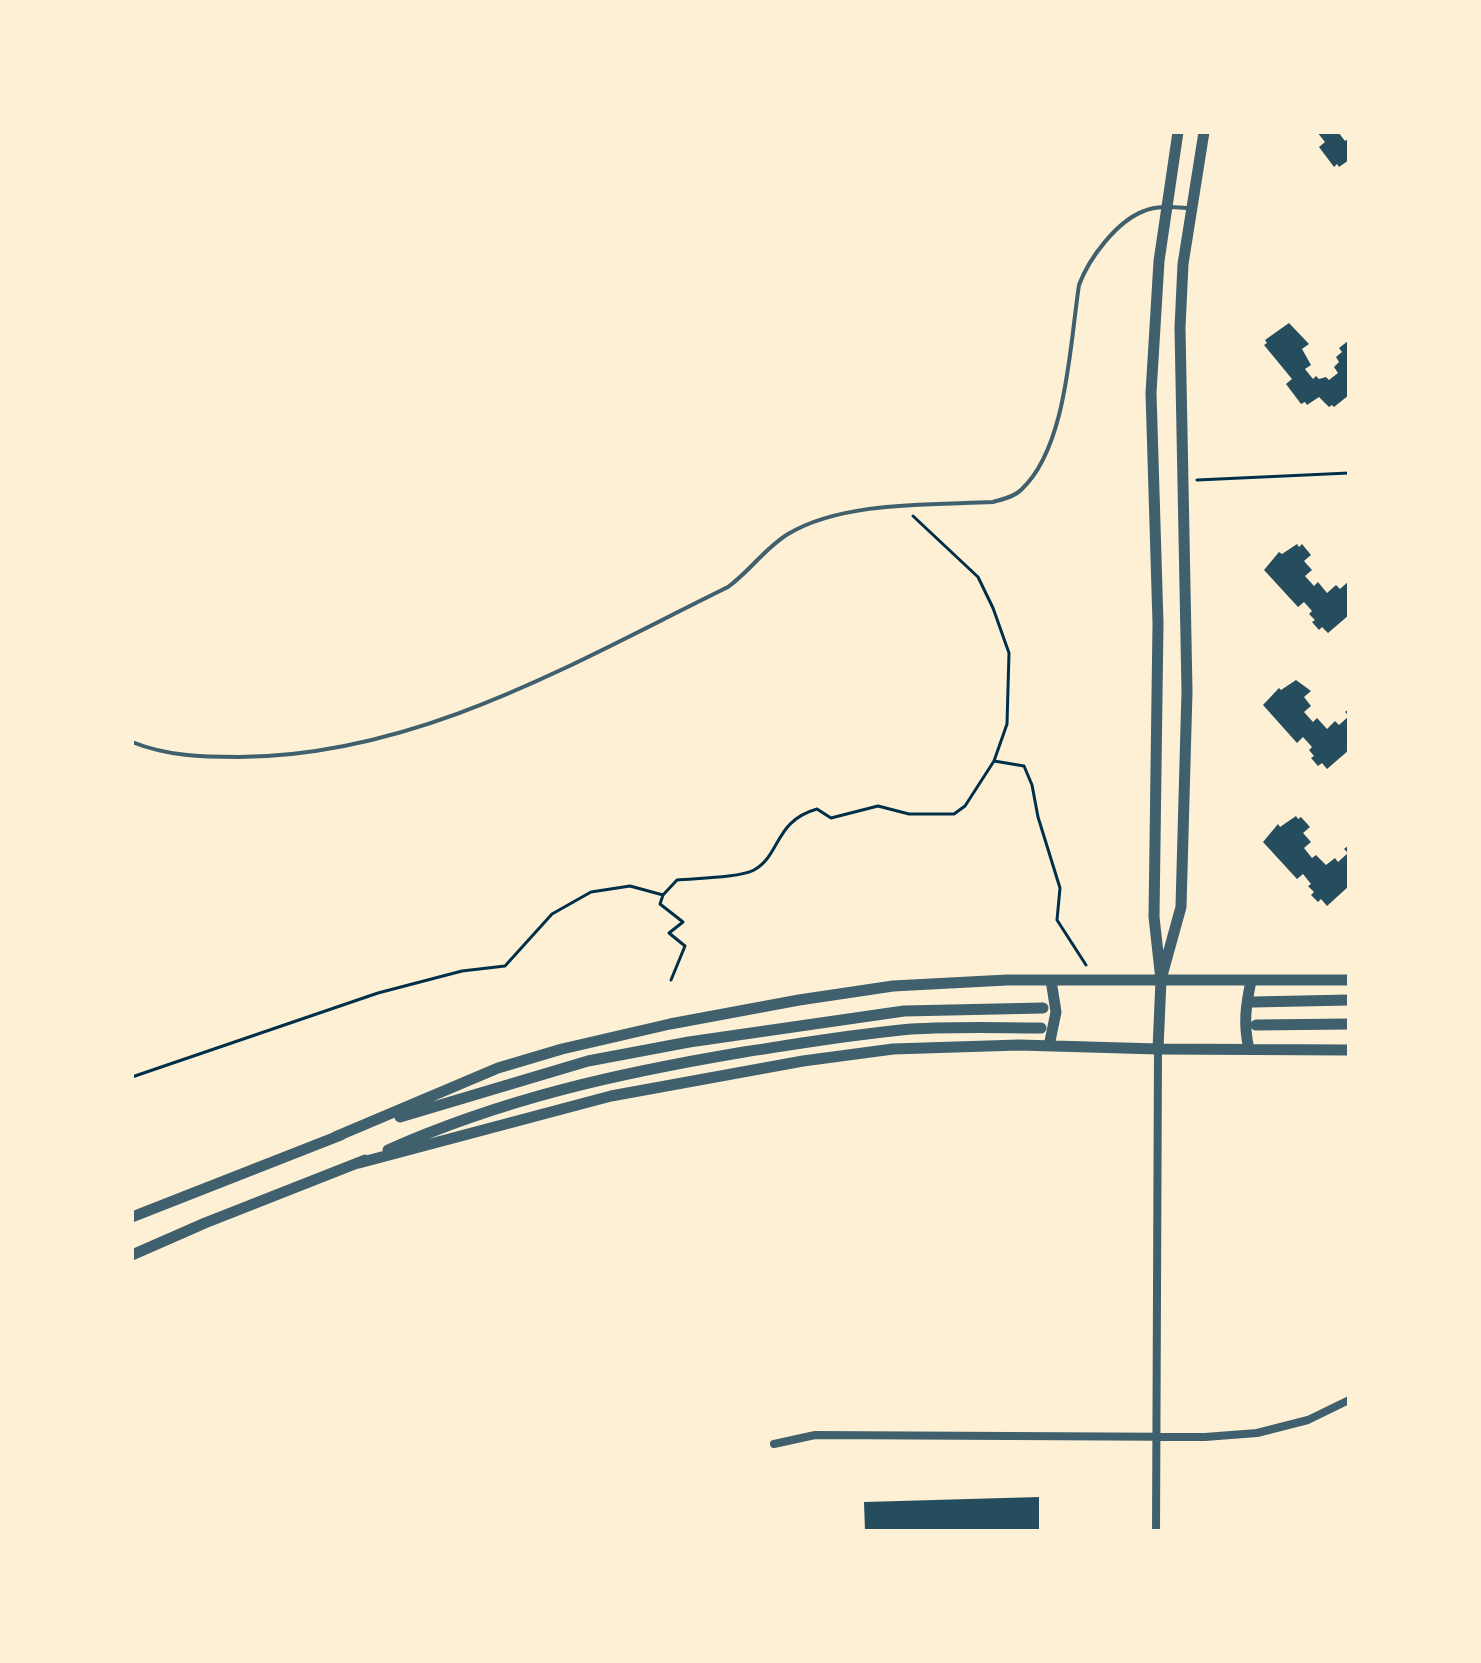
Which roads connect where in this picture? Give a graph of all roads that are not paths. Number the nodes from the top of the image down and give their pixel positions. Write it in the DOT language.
graph roads {
  1 [pos="1178,132"];
  2 [pos="1204,132"];
  3 [pos="1166,206"];
  4 [pos="1191,208"];
  5 [pos="132,742"];
  6 [pos="1051,980"];
  7 [pos="1161,980"];
  8 [pos="1349,980"];
  9 [pos="1251,981"];
  10 [pos="1349,1000"];
  11 [pos="1253,1002"];
  12 [pos="1043,1008"];
  13 [pos="1349,1024"];
  14 [pos="1256,1025"];
  15 [pos="1041,1028"];
  16 [pos="1049,1046"];
  17 [pos="1158,1049"];
  18 [pos="1249,1049"];
  19 [pos="1349,1050"];
  20 [pos="335,1137"];
  21 [pos="359,1163"];
  22 [pos="132,1217"];
  23 [pos="132,1255"];
  24 [pos="1349,1400"];
  25 [pos="1156,1436"];
  26 [pos="774,1444"];
  27 [pos="1156,1531"];
  1 -- 3 [label="street"];
  2 -- 4 [label="street"];
  3 -- 4 [label="lane"];
  3 -- 5 [label="lane"];
  3 -- 7 [label="street"];
  4 -- 7 [label="street"];
  6 -- 7 [label="street"];
  6 -- 16 [label="street"];
  6 -- 20 [label="street"];
  7 -- 9 [label="street"];
  7 -- 17 [label="street"];
  8 -- 9 [label="street"];
  9 -- 18 [label="street"];
  10 -- 11 [label="street"];
  12 -- 20 [label="street"];
  13 -- 14 [label="street"];
  15 -- 21 [label="street"];
  16 -- 17 [label="street"];
  16 -- 21 [label="street"];
  17 -- 18 [label="street"];
  17 -- 25 [label="street"];
  18 -- 19 [label="street"];
  20 -- 22 [label="street"];
  21 -- 23 [label="street"];
  24 -- 25 [label="street"];
  25 -- 26 [label="street"];
  25 -- 27 [label="street"];
}
